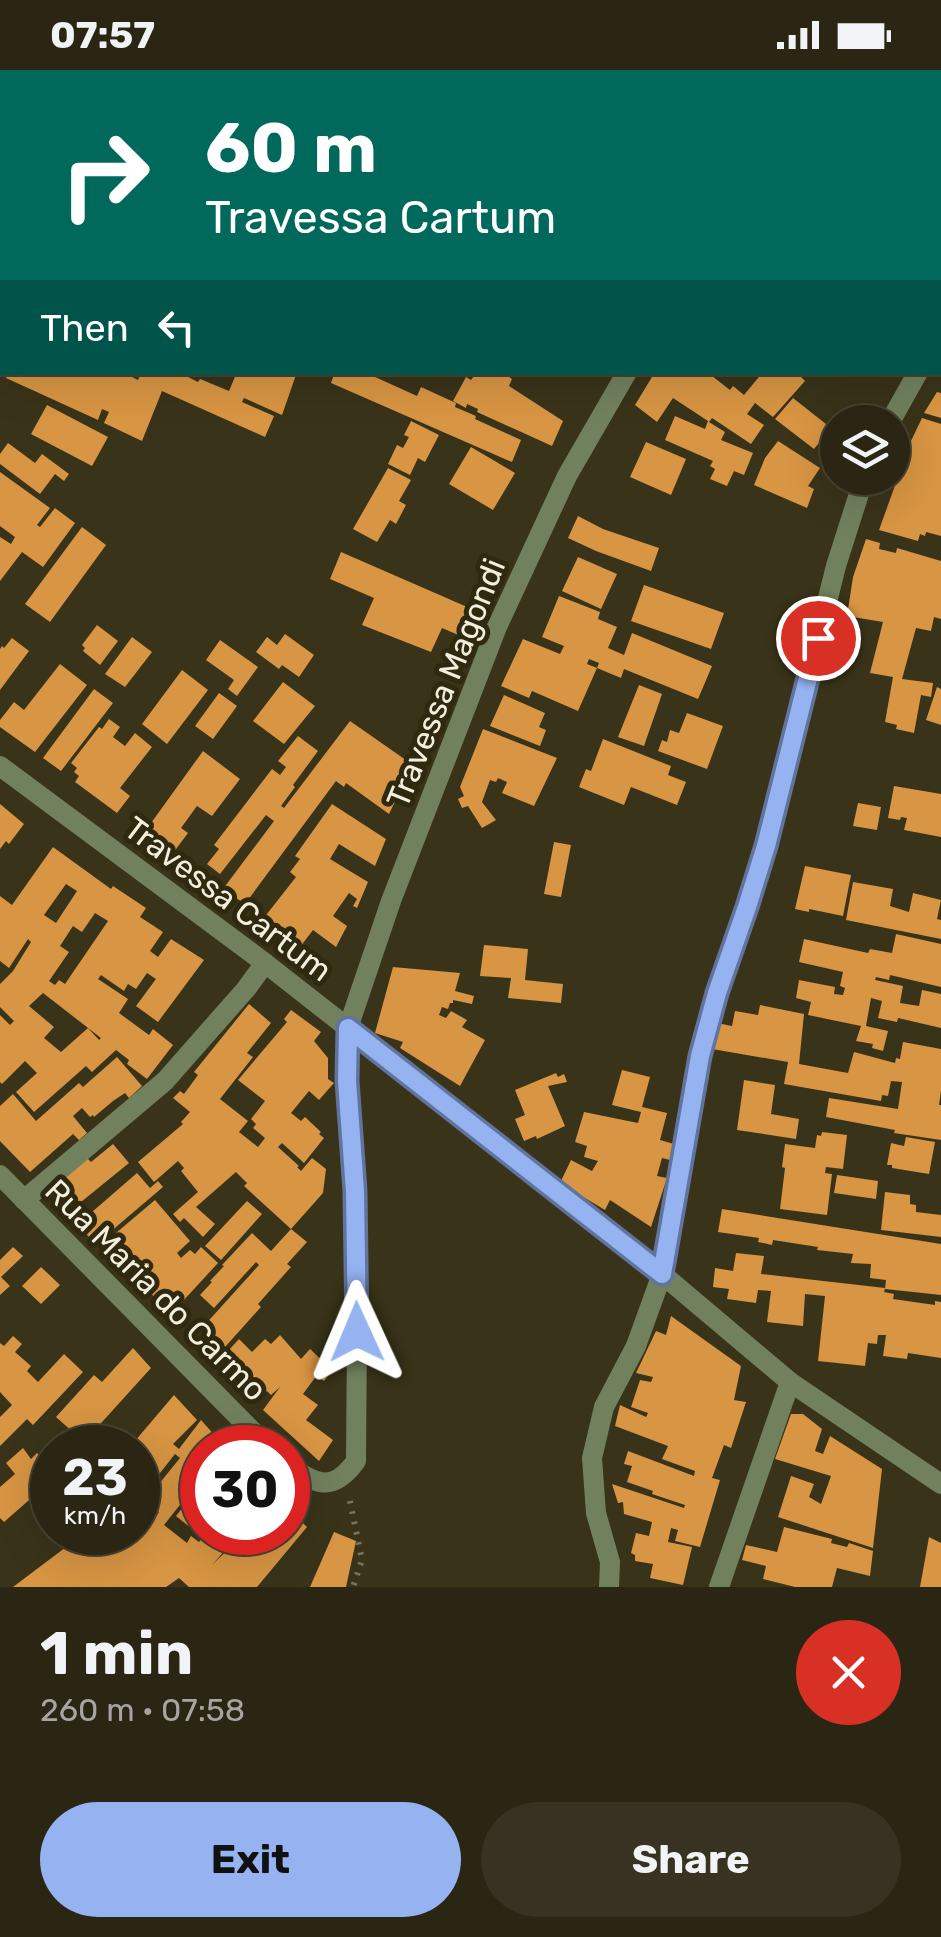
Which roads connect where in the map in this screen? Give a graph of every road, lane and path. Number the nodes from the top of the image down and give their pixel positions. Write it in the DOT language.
graph roads {
  1 [pos="625,375"];
  2 [pos="916,375"];
  3 [pos="900,405"];
  4 [pos="859,495"];
  5 [pos="0,766"];
  6 [pos="265,963"];
  7 [pos="348,1028"];
  8 [pos="0,1174"];
  9 [pos="24,1200"];
  10 [pos="662,1274"];
  11 [pos="790,1382"];
  12 [pos="247,1425"];
  13 [pos="345,1476"];
  14 [pos="310,1480"];
  15 [pos="941,1484"];
  16 [pos="353,1587"];
  17 [pos="609,1587"];
  18 [pos="720,1587"];
  1 -- 7 [label="street, Travessa Magondi"];
  2 -- 3 [label="street"];
  4 -- 10 [label="street"];
  5 -- 6 [label="street, Travessa Cartum"];
  6 -- 7 [label="street, Travessa Cartum"];
  6 -- 9 [label="street"];
  7 -- 10 [label="street, Travessa Cartum"];
  7 -- 13 [label="street"];
  8 -- 9 [label="street, Rua Maria do Carmo"];
  9 -- 12 [label="street, Rua Maria do Carmo"];
  10 -- 11 [label="street, Travessa Cartum"];
  10 -- 17 [label="street"];
  11 -- 15 [label="street, Travessa Cartum"];
  11 -- 18 [label="street"];
  13 -- 14 [label="street"];
  13 -- 16 [label="path"];
}
